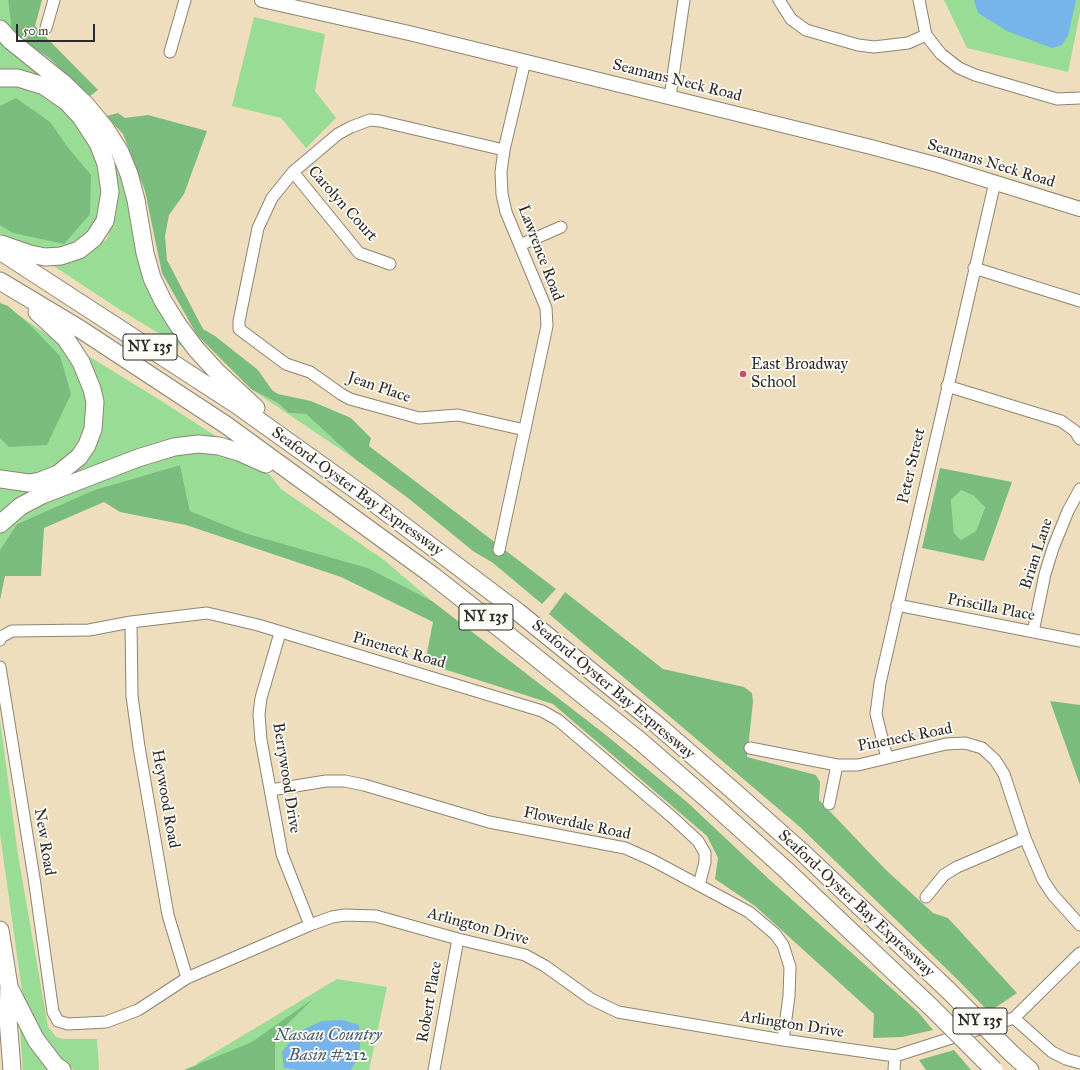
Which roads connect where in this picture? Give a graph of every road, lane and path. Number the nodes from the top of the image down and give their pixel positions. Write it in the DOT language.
graph roads {
  1 [pos="54,0"];
  2 [pos="185,0"];
  3 [pos="684,0"];
  4 [pos="779,0"];
  5 [pos="919,0"];
  6 [pos="268,1"];
  7 [pos="46,28"];
  8 [pos="0,29"];
  9 [pos="926,35"];
  10 [pos="170,52"];
  11 [pos="525,62"];
  12 [pos="0,78"];
  13 [pos="670,97"];
  14 [pos="1080,98"];
  15 [pos="504,150"];
  16 [pos="293,172"];
  17 [pos="995,182"];
  18 [pos="1080,209"];
  19 [pos="561,227"];
  20 [pos="0,244"];
  21 [pos="520,245"];
  22 [pos="0,252"];
  23 [pos="390,264"];
  24 [pos="974,268"];
  25 [pos="0,281"];
  26 [pos="1080,300"];
  27 [pos="947,386"];
  28 [pos="525,430"];
  29 [pos="1080,439"];
  30 [pos="297,447"];
  31 [pos="0,479"];
  32 [pos="301,481"];
  33 [pos="1080,489"];
  34 [pos="0,524"];
  35 [pos="499,550"];
  36 [pos="897,605"];
  37 [pos="131,622"];
  38 [pos="1033,632"];
  39 [pos="280,633"];
  40 [pos="1,639"];
  41 [pos="1080,641"];
  42 [pos="0,667"];
  43 [pos="750,748"];
  44 [pos="887,758"];
  45 [pos="837,765"];
  46 [pos="271,790"];
  47 [pos="829,804"];
  48 [pos="1025,838"];
  49 [pos="699,885"];
  50 [pos="926,897"];
  51 [pos="310,925"];
  52 [pos="1080,925"];
  53 [pos="0,930"];
  54 [pos="458,939"];
  55 [pos="1080,953"];
  56 [pos="187,978"];
  57 [pos="9,986"];
  58 [pos="1014,1018"];
  59 [pos="58,1021"];
  60 [pos="782,1040"];
  61 [pos="895,1056"];
  62 [pos="1080,1063"];
  63 [pos="12,1070"];
  64 [pos="62,1070"];
  65 [pos="434,1070"];
  66 [pos="894,1070"];
  67 [pos="994,1070"];
  68 [pos="1029,1070"];
  1 -- 7 [label="street"];
  2 -- 10 [label="street"];
  3 -- 13 [label="street"];
  4 -- 9 [label="street"];
  5 -- 9 [label="street"];
  6 -- 11 [label="main road, Seamans Neck Road"];
  8 -- 30 [label="highway"];
  9 -- 14 [label="street"];
  11 -- 13 [label="main road, Seamans Neck Road"];
  11 -- 15 [label="street, Lawrence Road"];
  12 -- 20 [label="highway"];
  13 -- 17 [label="main road, Seamans Neck Road"];
  15 -- 16 [label="street"];
  15 -- 21 [label="street, Lawrence Road"];
  16 -- 23 [label="street, Carolyn Court"];
  16 -- 28 [label="street, Jean Place"];
  17 -- 18 [label="main road, Seamans Neck Road"];
  17 -- 24 [label="street, Peter Street"];
  19 -- 21 [label="street"];
  21 -- 28 [label="street, Lawrence Road"];
  22 -- 30 [label="highway, Seaford-Oyster Bay Expressway / NY 135"];
  24 -- 26 [label="street"];
  24 -- 27 [label="street, Peter Street"];
  25 -- 31 [label="highway"];
  25 -- 32 [label="highway, Seaford-Oyster Bay Expressway / NY 135"];
  27 -- 29 [label="street"];
  27 -- 36 [label="street, Peter Street"];
  28 -- 35 [label="street, Lawrence Road"];
  30 -- 68 [label="highway, Seaford-Oyster Bay Expressway / NY 135, bridge"];
  32 -- 34 [label="highway"];
  32 -- 67 [label="highway, Seaford-Oyster Bay Expressway / NY 135, bridge"];
  33 -- 38 [label="street, Brian Lane"];
  36 -- 38 [label="street, Priscilla Place"];
  36 -- 44 [label="street, Peter Street"];
  37 -- 39 [label="street, Pineneck Road"];
  37 -- 40 [label="street, Pineneck Road"];
  37 -- 56 [label="street, Heywood Road"];
  38 -- 41 [label="street, Priscilla Place"];
  39 -- 46 [label="street, Berrywood Drive"];
  39 -- 49 [label="street, Pineneck Road"];
  42 -- 59 [label="street, New Road"];
  43 -- 45 [label="street, Pineneck Road"];
  44 -- 45 [label="street, Pineneck Road"];
  44 -- 48 [label="street, Pineneck Road"];
  45 -- 47 [label="street"];
  46 -- 49 [label="street, Flowerdale Road"];
  46 -- 51 [label="street, Berrywood Drive"];
  48 -- 50 [label="street"];
  48 -- 52 [label="street, Pineneck Road"];
  49 -- 60 [label="street, Flowerdale Road"];
  51 -- 54 [label="street, Arlington Drive"];
  51 -- 56 [label="street, Arlington Drive"];
  53 -- 57 [label="highway"];
  54 -- 60 [label="street, Arlington Drive"];
  54 -- 65 [label="street, Robert Place"];
  55 -- 58 [label="street, Arlington Drive"];
  56 -- 59 [label="street, Arlington Drive"];
  57 -- 63 [label="highway"];
  57 -- 64 [label="highway"];
  58 -- 61 [label="street, Arlington Drive"];
  58 -- 62 [label="street"];
  60 -- 61 [label="street, Arlington Drive"];
  61 -- 66 [label="street"];
}
